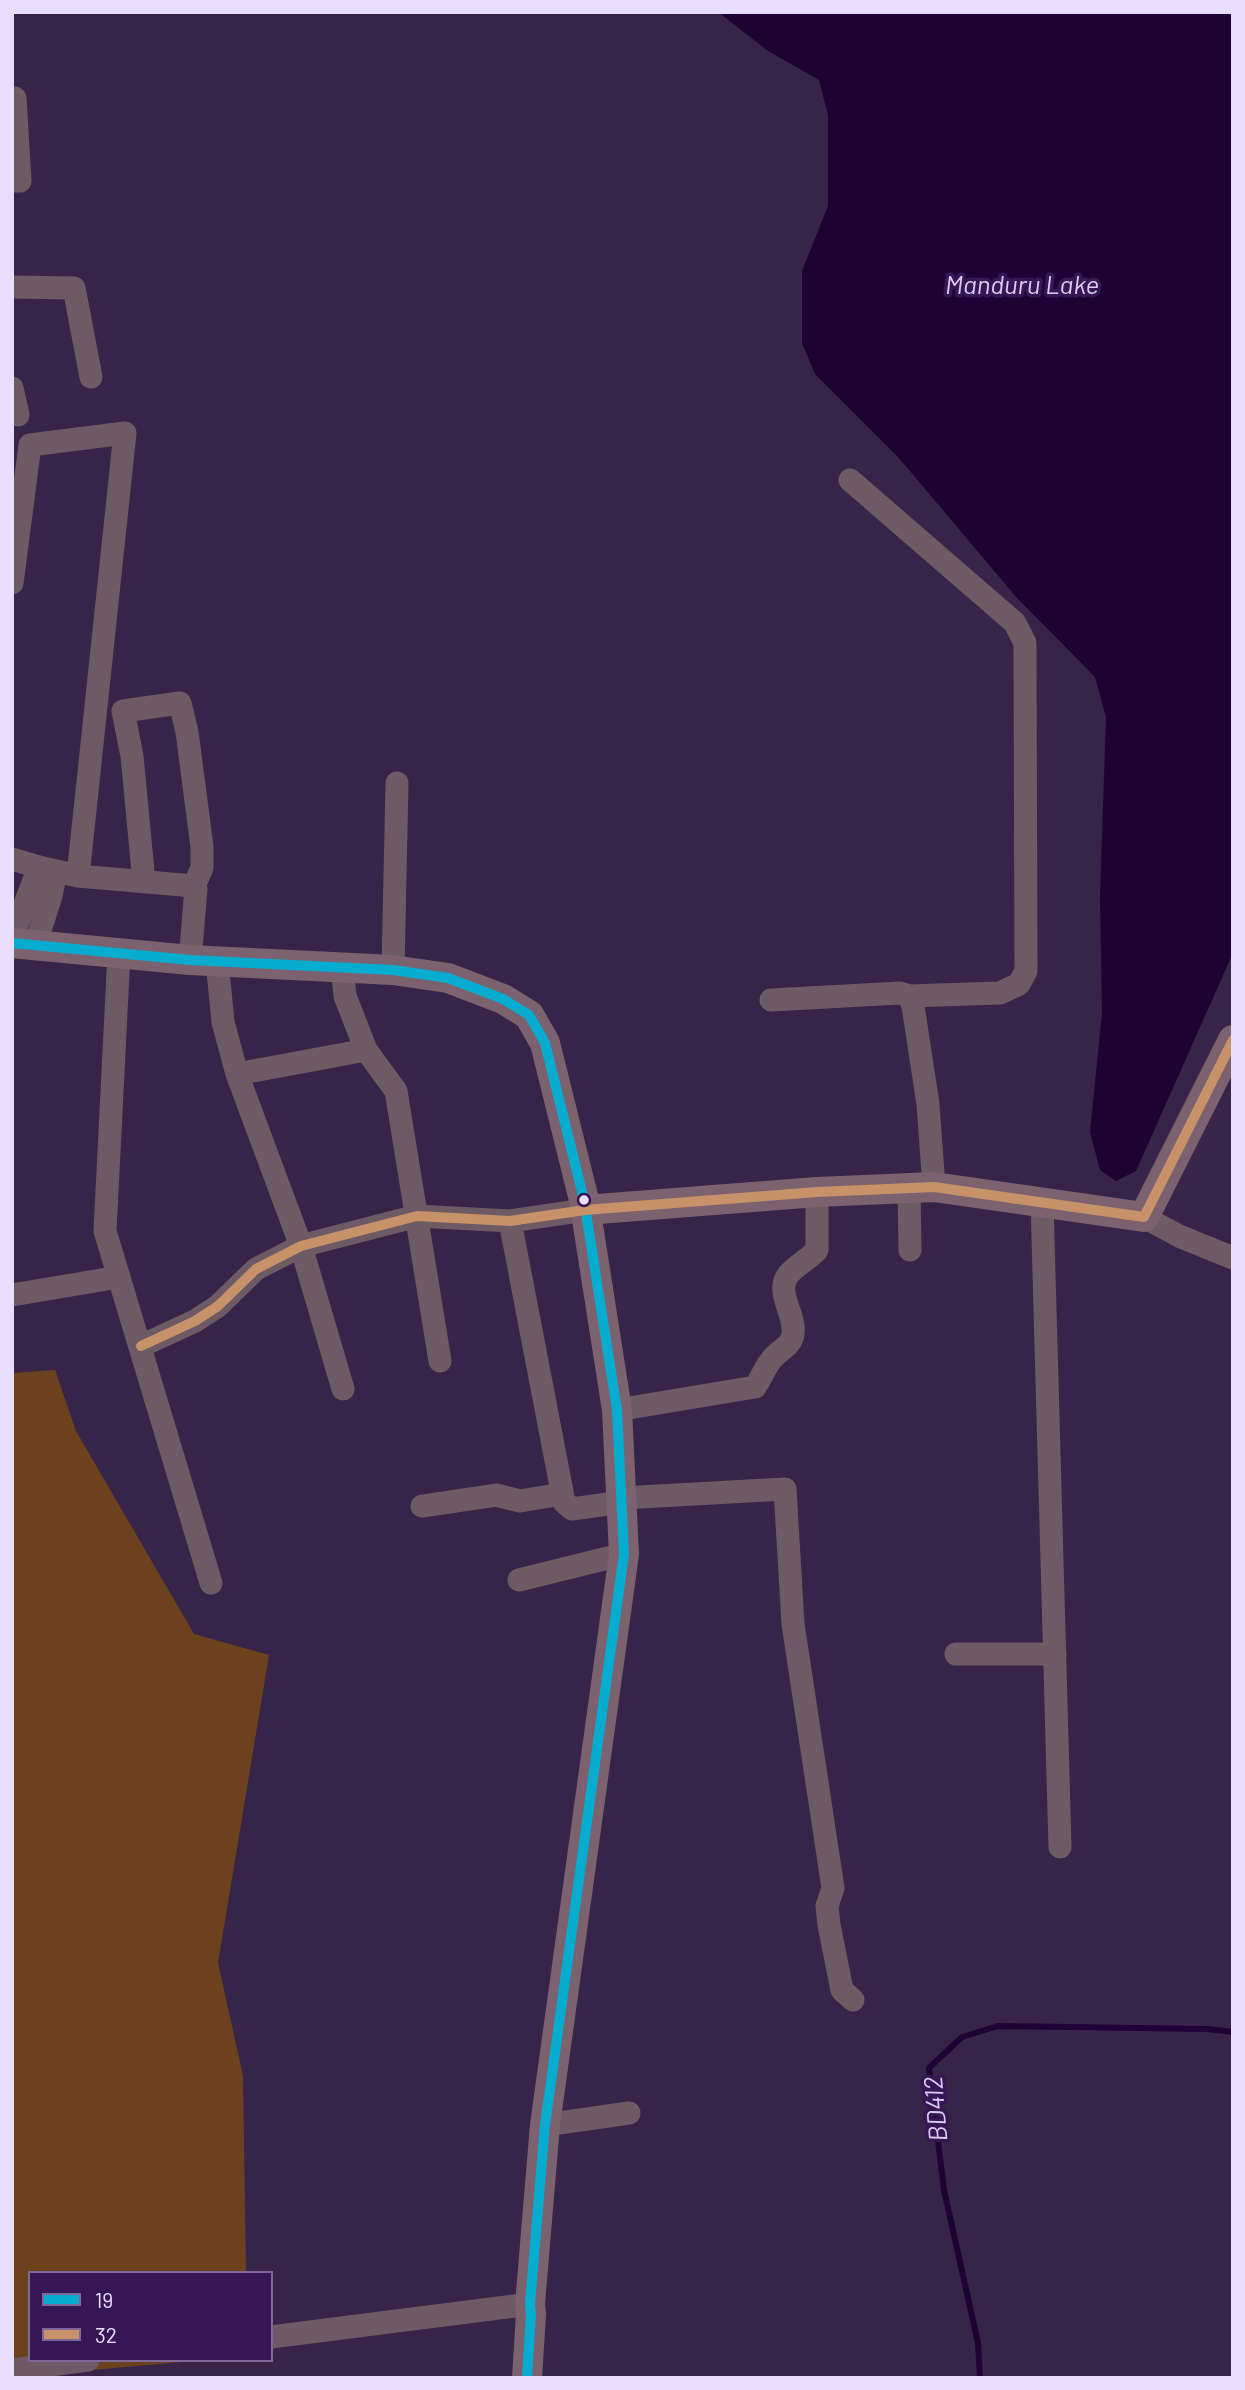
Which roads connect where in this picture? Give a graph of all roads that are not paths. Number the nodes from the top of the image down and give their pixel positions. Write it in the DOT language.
graph roads {
  1 [pos="15,98"];
  2 [pos="12,181"];
  3 [pos="12,287"];
  4 [pos="90,377"];
  5 [pos="12,388"];
  6 [pos="18,415"];
  7 [pos="850,480"];
  8 [pos="12,583"];
  9 [pos="397,783"];
  10 [pos="12,859"];
  11 [pos="58,872"];
  12 [pos="144,882"];
  13 [pos="194,886"];
  14 [pos="20,941"];
  15 [pos="119,953"];
  16 [pos="204,960"];
  17 [pos="342,966"];
  18 [pos="393,970"];
  19 [pos="909,996"];
  20 [pos="771,1000"];
  21 [pos="1233,1041"];
  22 [pos="366,1050"];
  23 [pos="237,1074"];
  24 [pos="922,1187"];
  25 [pos="817,1197"];
  26 [pos="1042,1202"];
  27 [pos="585,1210"];
  28 [pos="416,1216"];
  29 [pos="1144,1217"];
  30 [pos="510,1221"];
  31 [pos="301,1246"];
  32 [pos="909,1250"];
  33 [pos="1233,1258"];
  34 [pos="119,1277"];
  35 [pos="12,1295"];
  36 [pos="141,1346"];
  37 [pos="440,1361"];
  38 [pos="343,1389"];
  39 [pos="617,1409"];
  40 [pos="562,1494"];
  41 [pos="622,1500"];
  42 [pos="422,1506"];
  43 [pos="624,1554"];
  44 [pos="519,1580"];
  45 [pos="211,1583"];
  46 [pos="956,1654"];
  47 [pos="1055,1654"];
  48 [pos="1060,1847"];
  49 [pos="853,2000"];
  50 [pos="629,2113"];
  51 [pos="545,2125"];
  52 [pos="530,2304"];
  53 [pos="273,2337"];
  54 [pos="73,2362"];
  55 [pos="13,2370"];
  56 [pos="527,2378"];
  1 -- 2 [label="street"];
  3 -- 4 [label="street"];
  5 -- 6 [label="street"];
  7 -- 19 [label="street"];
  8 -- 11 [label="street"];
  9 -- 18 [label="street"];
  10 -- 11 [label="street"];
  11 -- 12 [label="street"];
  11 -- 14 [label="street"];
  12 -- 13 [label="street"];
  12 -- 13 [label="street"];
  13 -- 16 [label="street"];
  14 -- 15 [label="main road"];
  15 -- 16 [label="main road"];
  15 -- 34 [label="street"];
  16 -- 17 [label="main road"];
  16 -- 23 [label="street"];
  17 -- 18 [label="main road"];
  17 -- 22 [label="street"];
  18 -- 27 [label="main road"];
  19 -- 20 [label="street"];
  19 -- 24 [label="street"];
  21 -- 29 [label="main road"];
  22 -- 23 [label="street"];
  22 -- 28 [label="street"];
  23 -- 31 [label="street"];
  24 -- 25 [label="main road"];
  24 -- 26 [label="main road"];
  24 -- 32 [label="street"];
  25 -- 27 [label="main road"];
  25 -- 39 [label="street"];
  26 -- 29 [label="main road"];
  26 -- 47 [label="street"];
  27 -- 30 [label="street"];
  27 -- 39 [label="main road"];
  28 -- 30 [label="street"];
  28 -- 31 [label="street"];
  28 -- 37 [label="street"];
  29 -- 33 [label="street"];
  30 -- 40 [label="street"];
  31 -- 36 [label="street"];
  31 -- 38 [label="street"];
  34 -- 35 [label="street"];
  34 -- 36 [label="street"];
  36 -- 45 [label="street"];
  39 -- 41 [label="main road"];
  40 -- 41 [label="street"];
  40 -- 42 [label="street"];
  41 -- 43 [label="main road"];
  41 -- 49 [label="street"];
  43 -- 44 [label="street"];
  43 -- 51 [label="main road"];
  46 -- 47 [label="street"];
  47 -- 48 [label="street"];
  50 -- 51 [label="street"];
  51 -- 52 [label="main road"];
  52 -- 53 [label="street"];
  52 -- 56 [label="main road"];
  54 -- 55 [label="street"];
}
